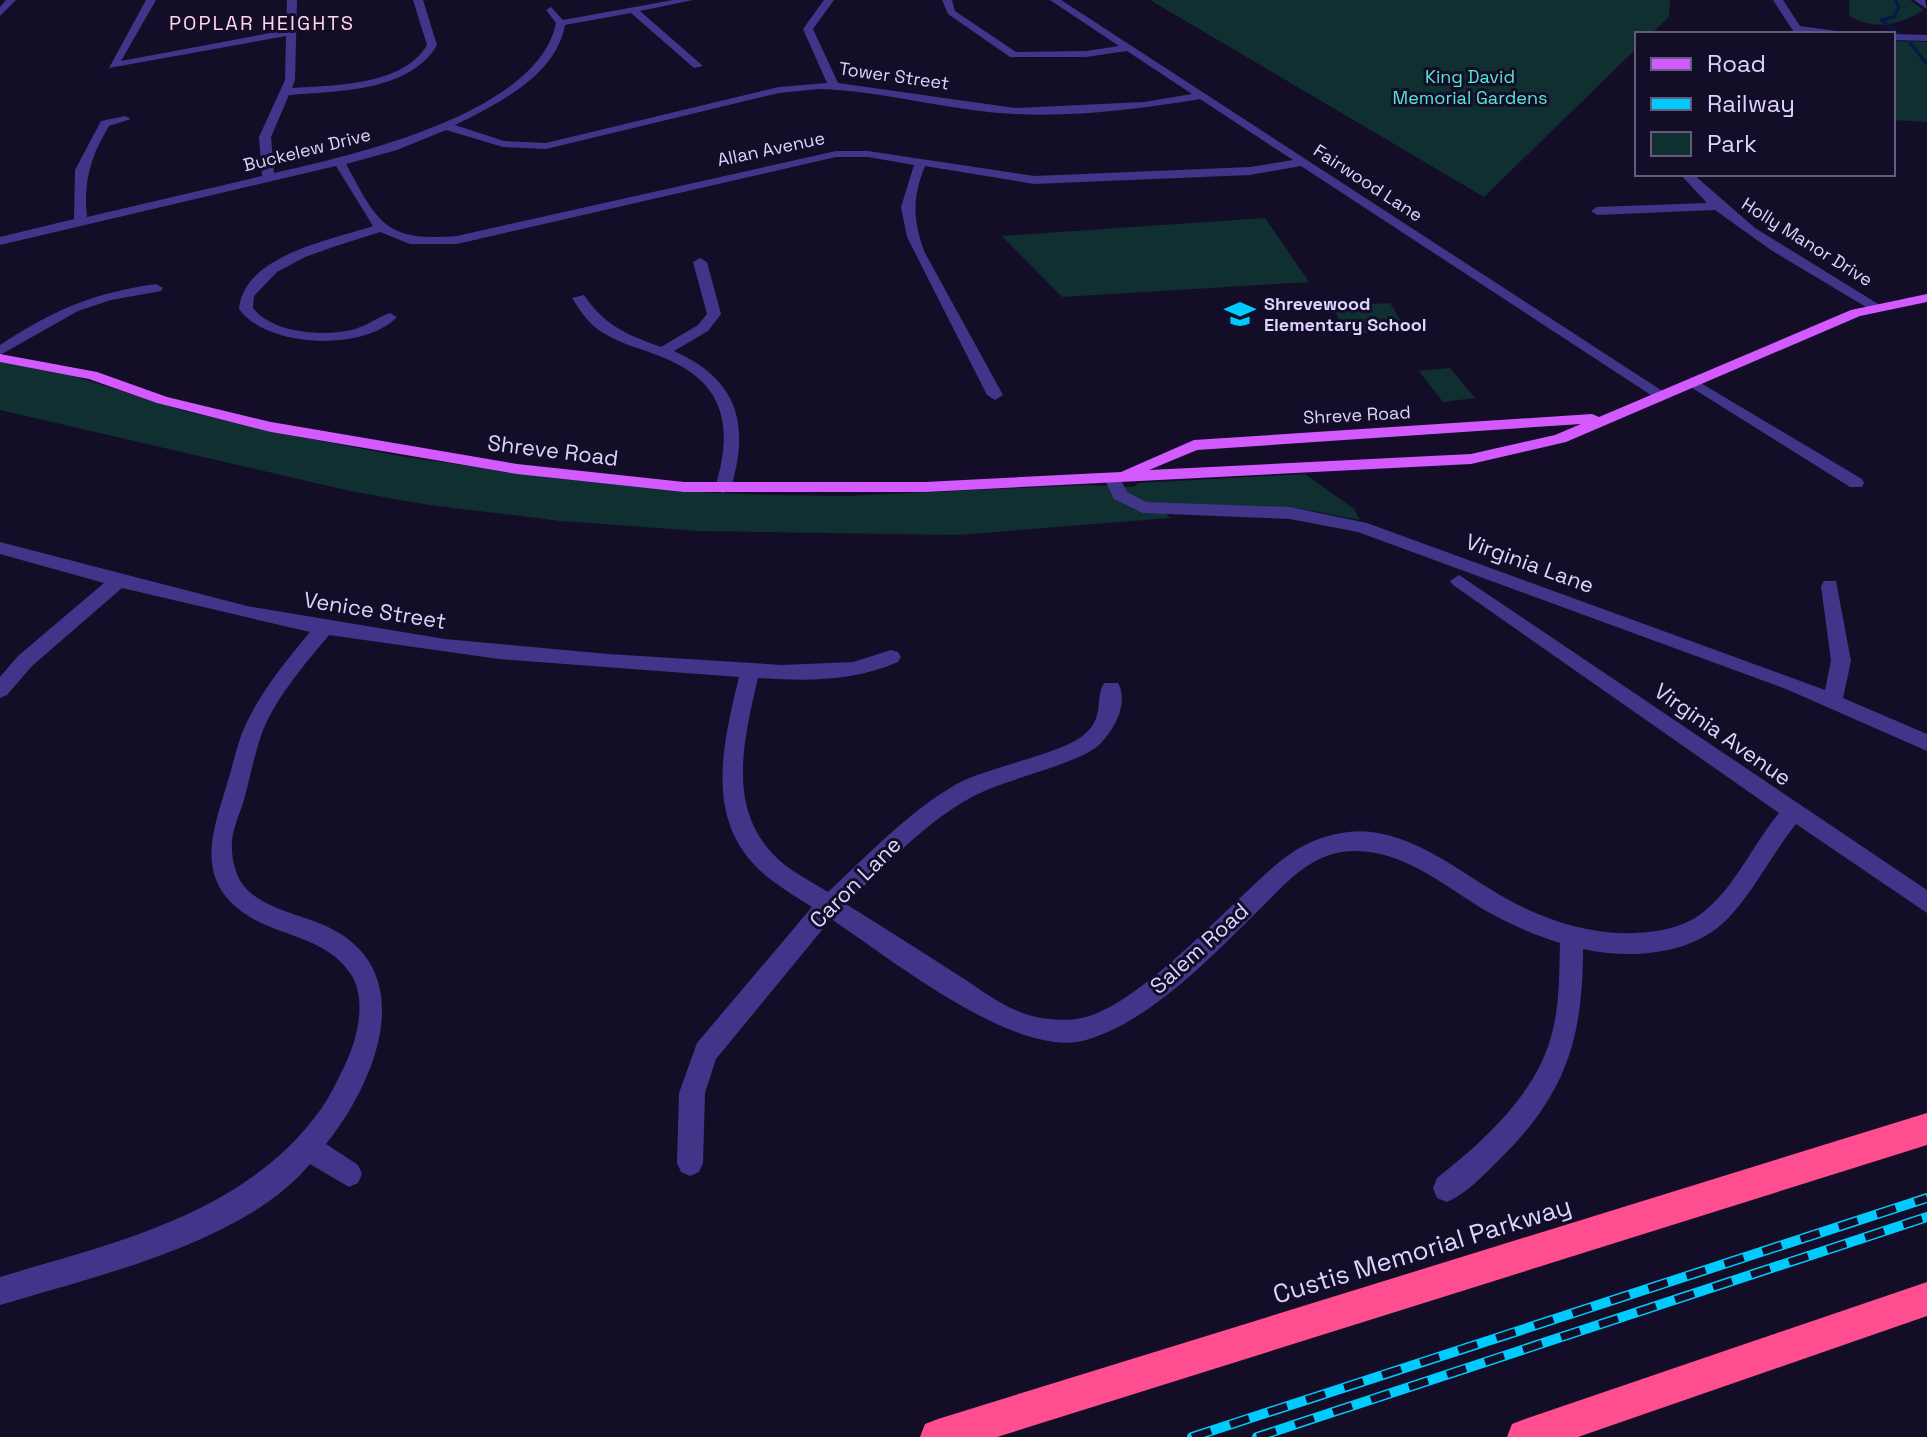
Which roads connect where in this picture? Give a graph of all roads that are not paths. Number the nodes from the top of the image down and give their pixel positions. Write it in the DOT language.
graph roads {
  1 [pos="11,0"];
  2 [pos="151,0"];
  3 [pos="292,0"];
  4 [pos="418,0"];
  5 [pos="688,0"];
  6 [pos="829,0"];
  7 [pos="947,0"];
  8 [pos="1055,0"];
  9 [pos="1778,0"];
  10 [pos="1919,0"];
  11 [pos="1927,6"];
  12 [pos="551,10"];
  13 [pos="634,11"];
  14 [pos="0,13"];
  15 [pos="561,23"];
  16 [pos="292,32"];
  17 [pos="1798,32"];
  18 [pos="1895,37"];
  19 [pos="1927,38"];
  20 [pos="1128,48"];
  21 [pos="698,66"];
  22 [pos="834,86"];
  23 [pos="287,92"];
  24 [pos="1201,96"];
  25 [pos="125,119"];
  26 [pos="446,126"];
  27 [pos="339,162"];
  28 [pos="1303,162"];
  29 [pos="921,163"];
  30 [pos="1688,176"];
  31 [pos="268,178"];
  32 [pos="1718,206"];
  33 [pos="1597,211"];
  34 [pos="81,222"];
  35 [pos="378,229"];
  36 [pos="0,241"];
  37 [pos="700,262"];
  38 [pos="156,288"];
  39 [pos="579,298"];
  40 [pos="1927,298"];
  41 [pos="1876,307"];
  42 [pos="390,317"];
  43 [pos="0,351"];
  44 [pos="664,351"];
  45 [pos="0,358"];
  46 [pos="1694,383"];
  47 [pos="995,395"];
  48 [pos="1662,396"];
  49 [pos="1611,417"];
  50 [pos="1164,456"];
  51 [pos="1170,476"];
  52 [pos="1112,478"];
  53 [pos="1856,483"];
  54 [pos="723,488"];
  55 [pos="0,548"];
  56 [pos="119,580"];
  57 [pos="1459,581"];
  58 [pos="1830,586"];
  59 [pos="1533,590"];
  60 [pos="1521,622"];
  61 [pos="324,628"];
  62 [pos="891,657"];
  63 [pos="750,670"];
  64 [pos="1111,688"];
  65 [pos="0,690"];
  66 [pos="1833,699"];
  67 [pos="1927,743"];
  68 [pos="1793,812"];
  69 [pos="1927,903"];
  70 [pos="830,907"];
  71 [pos="1572,936"];
  72 [pos="1927,1129"];
  73 [pos="309,1148"];
  74 [pos="690,1163"];
  75 [pos="349,1174"];
  76 [pos="1447,1188"];
  77 [pos="0,1291"];
  78 [pos="1927,1299"];
  79 [pos="938,1437"];
  80 [pos="1525,1437"];
  1 -- 14 [label="street"];
  2 -- 16 [label="street"];
  3 -- 16 [label="street"];
  4 -- 23 [label="street"];
  5 -- 13 [label="street"];
  6 -- 22 [label="street"];
  7 -- 20 [label="street"];
  8 -- 20 [label="street, Fairwood Lane"];
  9 -- 17 [label="street"];
  10 -- 11 [label="street"];
  12 -- 15 [label="street"];
  13 -- 15 [label="street"];
  13 -- 21 [label="street"];
  15 -- 26 [label="street, Buckelew Drive"];
  16 -- 23 [label="street"];
  18 -- 19 [label="street"];
  20 -- 24 [label="street, Fairwood Lane"];
  22 -- 24 [label="street, Tower Street"];
  22 -- 26 [label="street, Tower Street"];
  23 -- 31 [label="street"];
  24 -- 28 [label="street, Fairwood Lane"];
  25 -- 34 [label="street"];
  26 -- 27 [label="street, Buckelew Drive"];
  27 -- 31 [label="street, Buckelew Drive"];
  27 -- 35 [label="street"];
  28 -- 29 [label="street, Allan Avenue"];
  28 -- 48 [label="street, Fairwood Lane"];
  29 -- 35 [label="street, Allan Avenue"];
  29 -- 47 [label="street"];
  30 -- 32 [label="street, Holly Manor Drive"];
  31 -- 34 [label="street, Buckelew Drive"];
  32 -- 33 [label="street"];
  32 -- 41 [label="street, Holly Manor Drive"];
  34 -- 36 [label="street, Buckelew Drive"];
  35 -- 42 [label="street"];
  37 -- 44 [label="street"];
  38 -- 43 [label="street"];
  39 -- 44 [label="street"];
  40 -- 41 [label="main road, Shreve Road"];
  41 -- 46 [label="main road, Shreve Road"];
  44 -- 54 [label="street"];
  45 -- 54 [label="main road, Shreve Road"];
  46 -- 48 [label="main road, Shreve Road"];
  46 -- 53 [label="street"];
  48 -- 49 [label="main road, Shreve Road"];
  49 -- 50 [label="main road, Shreve Road"];
  49 -- 51 [label="main road, Shreve Road"];
  50 -- 51 [label="main road"];
  50 -- 52 [label="main road, Shreve Road"];
  51 -- 52 [label="main road, Shreve Road"];
  52 -- 54 [label="main road, Shreve Road"];
  52 -- 59 [label="street, Virginia Lane"];
  55 -- 56 [label="street, Venice Street"];
  56 -- 61 [label="street, Venice Street"];
  56 -- 65 [label="street"];
  57 -- 60 [label="street, Virginia Avenue"];
  58 -- 66 [label="street"];
  59 -- 60 [label="street"];
  59 -- 66 [label="street, Virginia Lane"];
  60 -- 68 [label="street, Virginia Avenue"];
  61 -- 63 [label="street, Venice Street"];
  61 -- 73 [label="street"];
  62 -- 63 [label="street, Venice Street"];
  63 -- 70 [label="street, Salem Road"];
  64 -- 70 [label="street, Caron Lane"];
  66 -- 67 [label="street, Virginia Lane"];
  68 -- 69 [label="street, Virginia Avenue"];
  68 -- 71 [label="street, Salem Road"];
  70 -- 71 [label="street, Salem Road"];
  70 -- 74 [label="street, Caron Lane"];
  71 -- 76 [label="street"];
  72 -- 79 [label="highway, Custis Memorial Parkway"];
  73 -- 75 [label="street"];
  73 -- 77 [label="street"];
  78 -- 80 [label="highway"];
}
